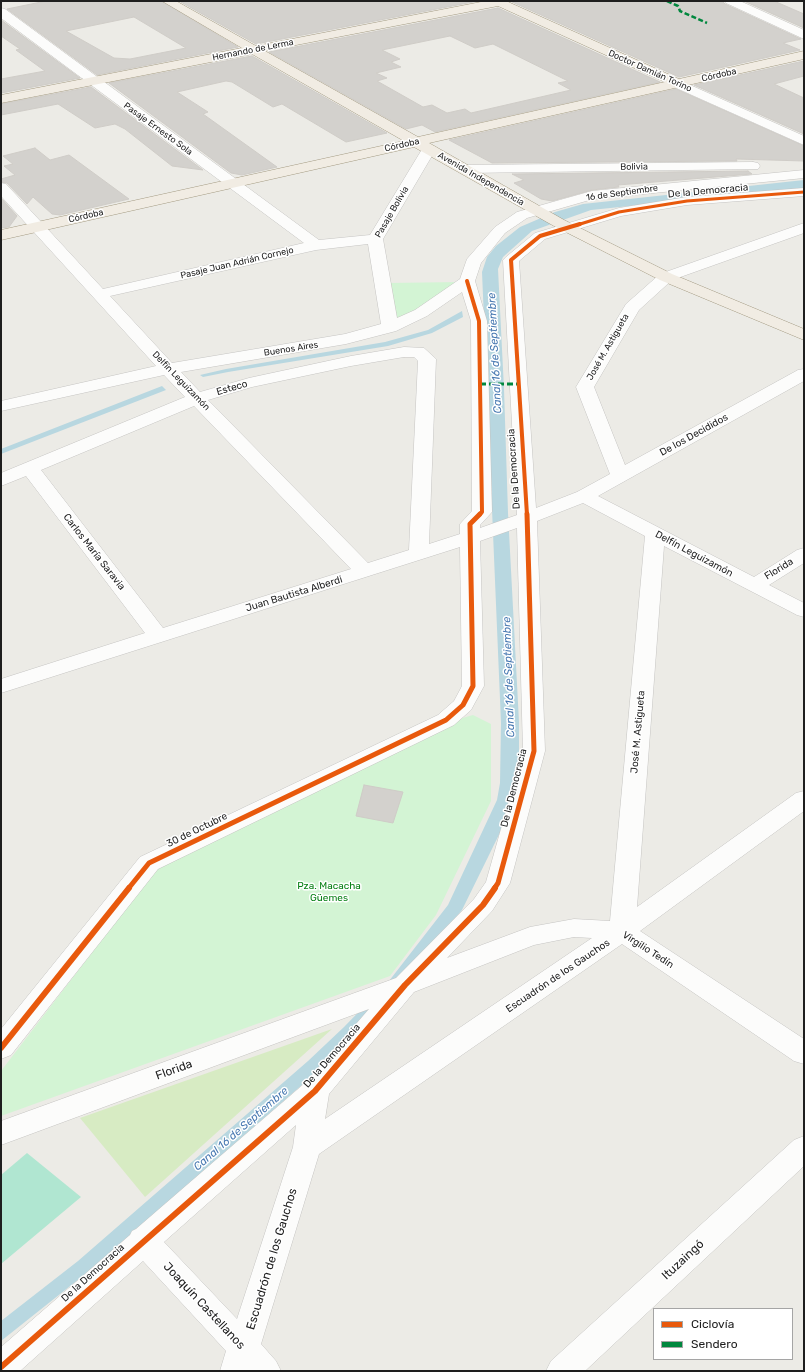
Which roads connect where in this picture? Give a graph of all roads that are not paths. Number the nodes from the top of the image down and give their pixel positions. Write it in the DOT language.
graph roads {
  1 [pos="168,1"];
  2 [pos="500,1"];
  3 [pos="730,1"];
  4 [pos="1,12"];
  5 [pos="804,35"];
  6 [pos="253,50"];
  7 [pos="804,55"];
  8 [pos="92,81"];
  9 [pos="679,84"];
  10 [pos="1,98"];
  11 [pos="804,141"];
  12 [pos="423,145"];
  13 [pos="804,165"];
  14 [pos="464,169"];
  15 [pos="804,174"];
  16 [pos="231,183"];
  17 [pos="1,187"];
  18 [pos="804,192"];
  19 [pos="536,211"];
  20 [pos="37,227"];
  21 [pos="567,227"];
  22 [pos="801,231"];
  23 [pos="1,235"];
  24 [pos="375,239"];
  25 [pos="316,244"];
  26 [pos="666,276"];
  27 [pos="468,281"];
  28 [pos="100,294"];
  29 [pos="390,327"];
  30 [pos="804,335"];
  31 [pos="168,369"];
  32 [pos="804,374"];
  33 [pos="197,398"];
  34 [pos="3,402"];
  35 [pos="30,469"];
  36 [pos="620,475"];
  37 [pos="1,480"];
  38 [pos="584,496"];
  39 [pos="527,518"];
  40 [pos="655,533"];
  41 [pos="469,538"];
  42 [pos="419,554"];
  43 [pos="804,554"];
  44 [pos="365,572"];
  45 [pos="754,585"];
  46 [pos="804,611"];
  47 [pos="158,636"];
  48 [pos="1,686"];
  49 [pos="804,799"];
  50 [pos="622,932"];
  51 [pos="405,985"];
  52 [pos="346,1007"];
  53 [pos="1,1048"];
  54 [pos="804,1053"];
  55 [pos="316,1091"];
  56 [pos="1,1133"];
  57 [pos="307,1147"];
  58 [pos="804,1148"];
  59 [pos="143,1240"];
  60 [pos="240,1360"];
  61 [pos="1,1367"];
  62 [pos="266,1371"];
  63 [pos="562,1371"];
  1 -- 6 [label="main road, Avenida Independencia"];
  2 -- 6 [label="main road, Hernando de Lerma"];
  2 -- 9 [label="main road, Doctor Damián Torino"];
  3 -- 5 [label="street"];
  4 -- 8 [label="street, Pasaje Ernesto Sola"];
  6 -- 8 [label="main road, Hernando de Lerma"];
  6 -- 12 [label="main road, Avenida Independencia"];
  7 -- 9 [label="main road, Córdoba"];
  8 -- 10 [label="main road, Hernando de Lerma"];
  8 -- 16 [label="street, Pasaje Ernesto Sola"];
  9 -- 11 [label="street, Doctor Damián Torino"];
  9 -- 12 [label="main road, Córdoba"];
  12 -- 14 [label="main road, Avenida Independencia"];
  12 -- 16 [label="main road, Córdoba"];
  12 -- 24 [label="street, Pasaje Bolivia"];
  13 -- 14 [label="street, Bolivia"];
  14 -- 19 [label="main road, Avenida Independencia"];
  15 -- 19 [label="street, 16 de Septiembre"];
  16 -- 20 [label="main road, Córdoba"];
  16 -- 25 [label="street, Pasaje Ernesto Sola"];
  17 -- 20 [label="street, Delfín Leguizamón"];
  18 -- 21 [label="street, De la Democracia"];
  19 -- 21 [label="main road, Avenida Independencia"];
  19 -- 27 [label="street"];
  20 -- 23 [label="main road, Córdoba"];
  20 -- 28 [label="street, Delfín Leguizamón"];
  21 -- 26 [label="main road, Avenida Independencia"];
  21 -- 39 [label="street, De la Democracia"];
  22 -- 26 [label="street, José M. Astigueta"];
  24 -- 25 [label="street, Pasaje Juan Adrián Cornejo"];
  24 -- 29 [label="street, Pasaje Bolivia"];
  25 -- 28 [label="street, Pasaje Juan Adrián Cornejo"];
  26 -- 30 [label="main road, Avenida Independencia"];
  26 -- 36 [label="street, José M. Astigueta"];
  27 -- 29 [label="street, Buenos Aires"];
  27 -- 41 [label="street"];
  28 -- 31 [label="street, Delfín Leguizamón"];
  29 -- 31 [label="street, Buenos Aires"];
  31 -- 33 [label="street, Delfín Leguizamón"];
  31 -- 34 [label="street, Buenos Aires"];
  32 -- 36 [label="street, De los Decididos"];
  33 -- 35 [label="street, Esteco"];
  33 -- 42 [label="street, Esteco"];
  33 -- 44 [label="street, Delfín Leguizamón"];
  35 -- 37 [label="street, Esteco"];
  35 -- 47 [label="street, Carlos María Saravia"];
  36 -- 38 [label="street, De los Decididos"];
  38 -- 39 [label="street, Juan Bautista Alberdi"];
  38 -- 40 [label="street, Delfín Leguizamón"];
  39 -- 41 [label="street, Juan Bautista Alberdi"];
  39 -- 51 [label="street, De la Democracia"];
  40 -- 45 [label="street, Delfín Leguizamón"];
  40 -- 50 [label="street, José M. Astigueta"];
  41 -- 42 [label="street, Juan Bautista Alberdi"];
  41 -- 53 [label="street, 30 de Octubre"];
  42 -- 44 [label="street, Juan Bautista Alberdi"];
  43 -- 45 [label="street, Florida"];
  44 -- 47 [label="street, Juan Bautista Alberdi"];
  45 -- 46 [label="street, Delfín Leguizamón"];
  47 -- 48 [label="street, Juan Bautista Alberdi"];
  49 -- 50 [label="street, Escuadrón de los Gauchos"];
  50 -- 51 [label="street, Virgilio Tedín"];
  50 -- 54 [label="street, Virgilio Tedín"];
  50 -- 57 [label="street, Escuadrón de los Gauchos"];
  51 -- 52 [label="street, Virgilio Tedín"];
  51 -- 55 [label="street, De la Democracia"];
  52 -- 56 [label="street, Florida"];
  55 -- 57 [label="street, Escuadrón de los Gauchos"];
  55 -- 59 [label="street, De la Democracia"];
  57 -- 60 [label="street, Escuadrón de los Gauchos"];
  58 -- 63 [label="street, Ituzaingó"];
  59 -- 60 [label="street, Joaquín Castellanos"];
  59 -- 61 [label="street, De la Democracia"];
  60 -- 62 [label="street, Joaquín Castellanos"];
}
